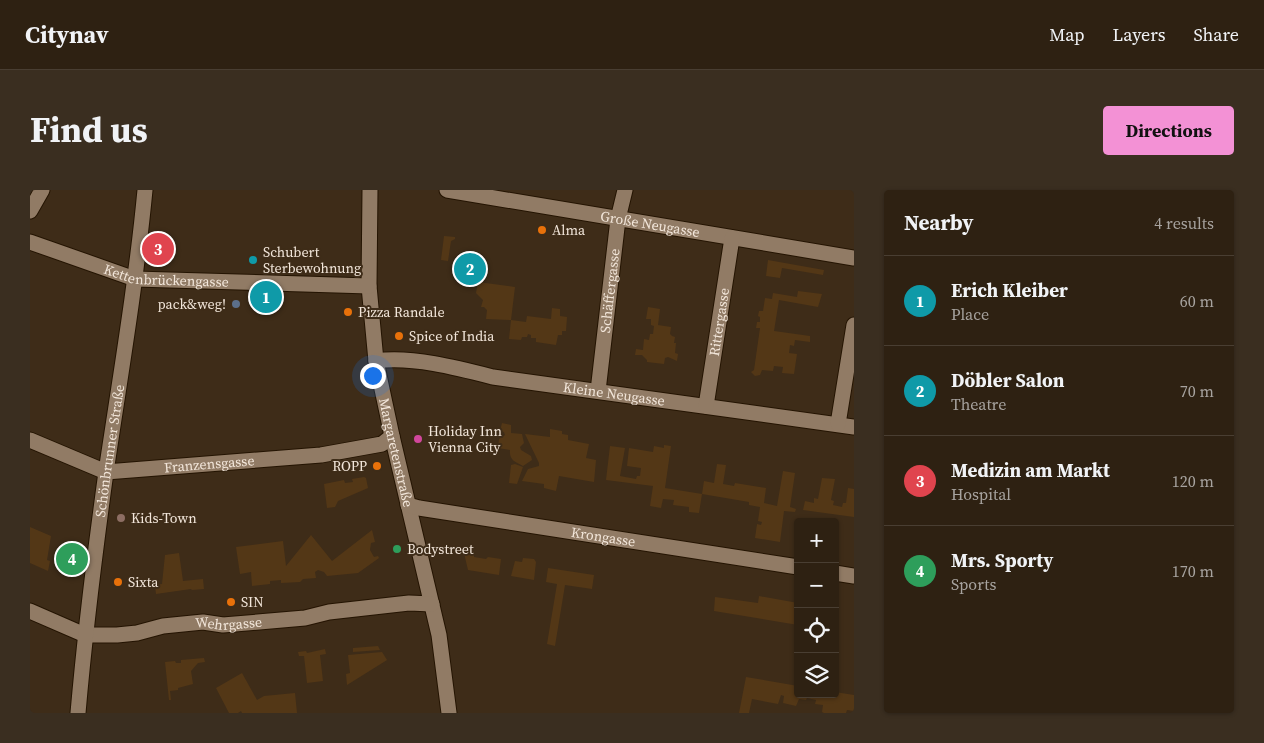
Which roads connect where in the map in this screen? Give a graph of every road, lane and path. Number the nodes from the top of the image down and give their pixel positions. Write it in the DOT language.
graph roads {
  1 [pos="42,190"];
  2 [pos="145,190"];
  3 [pos="370,190"];
  4 [pos="447,190"];
  5 [pos="625,190"];
  6 [pos="30,211"];
  7 [pos="618,219"];
  8 [pos="732,238"];
  9 [pos="30,242"];
  10 [pos="854,258"];
  11 [pos="135,279"];
  12 [pos="369,286"];
  13 [pos="854,325"];
  14 [pos="376,361"];
  15 [pos="598,391"];
  16 [pos="706,406"];
  17 [pos="838,424"];
  18 [pos="854,426"];
  19 [pos="392,436"];
  20 [pos="30,440"];
  21 [pos="106,472"];
  22 [pos="408,505"];
  23 [pos="794,566"];
  24 [pos="839,574"];
  25 [pos="854,576"];
  26 [pos="432,604"];
  27 [pos="30,612"];
  28 [pos="85,635"];
  29 [pos="78,713"];
  30 [pos="448,713"];
  1 -- 6 [label="street"];
  2 -- 11 [label="street, Schönbrunner Straße"];
  3 -- 12 [label="street, Margaretenstraße"];
  4 -- 7 [label="street, Große Neugasse"];
  5 -- 7 [label="street, Schäffergasse"];
  7 -- 8 [label="street, Große Neugasse"];
  7 -- 15 [label="street, Schäffergasse"];
  8 -- 10 [label="street, Große Neugasse"];
  8 -- 16 [label="street, Rittergasse"];
  9 -- 11 [label="street, Kettenbrückengasse"];
  11 -- 12 [label="street, Kettenbrückengasse"];
  11 -- 21 [label="street, Schönbrunner Straße"];
  12 -- 14 [label="street, Margaretenstraße"];
  13 -- 17 [label="street"];
  14 -- 15 [label="street, Kleine Neugasse"];
  14 -- 19 [label="street, Margaretenstraße"];
  15 -- 16 [label="street, Kleine Neugasse"];
  16 -- 17 [label="street, Kleine Neugasse"];
  17 -- 18 [label="street, Kleine Neugasse"];
  19 -- 21 [label="street, Franzensgasse"];
  19 -- 22 [label="street, Margaretenstraße"];
  20 -- 21 [label="street, Franzensgasse"];
  21 -- 28 [label="street, Schönbrunner Straße"];
  22 -- 23 [label="street, Krongasse"];
  22 -- 26 [label="street, Margaretenstraße"];
  24 -- 25 [label="street"];
  26 -- 28 [label="street, Wehrgasse"];
  26 -- 30 [label="street, Margaretenstraße"];
  27 -- 28 [label="street, Wehrgasse"];
  28 -- 29 [label="street, Schönbrunner Straße"];
}
